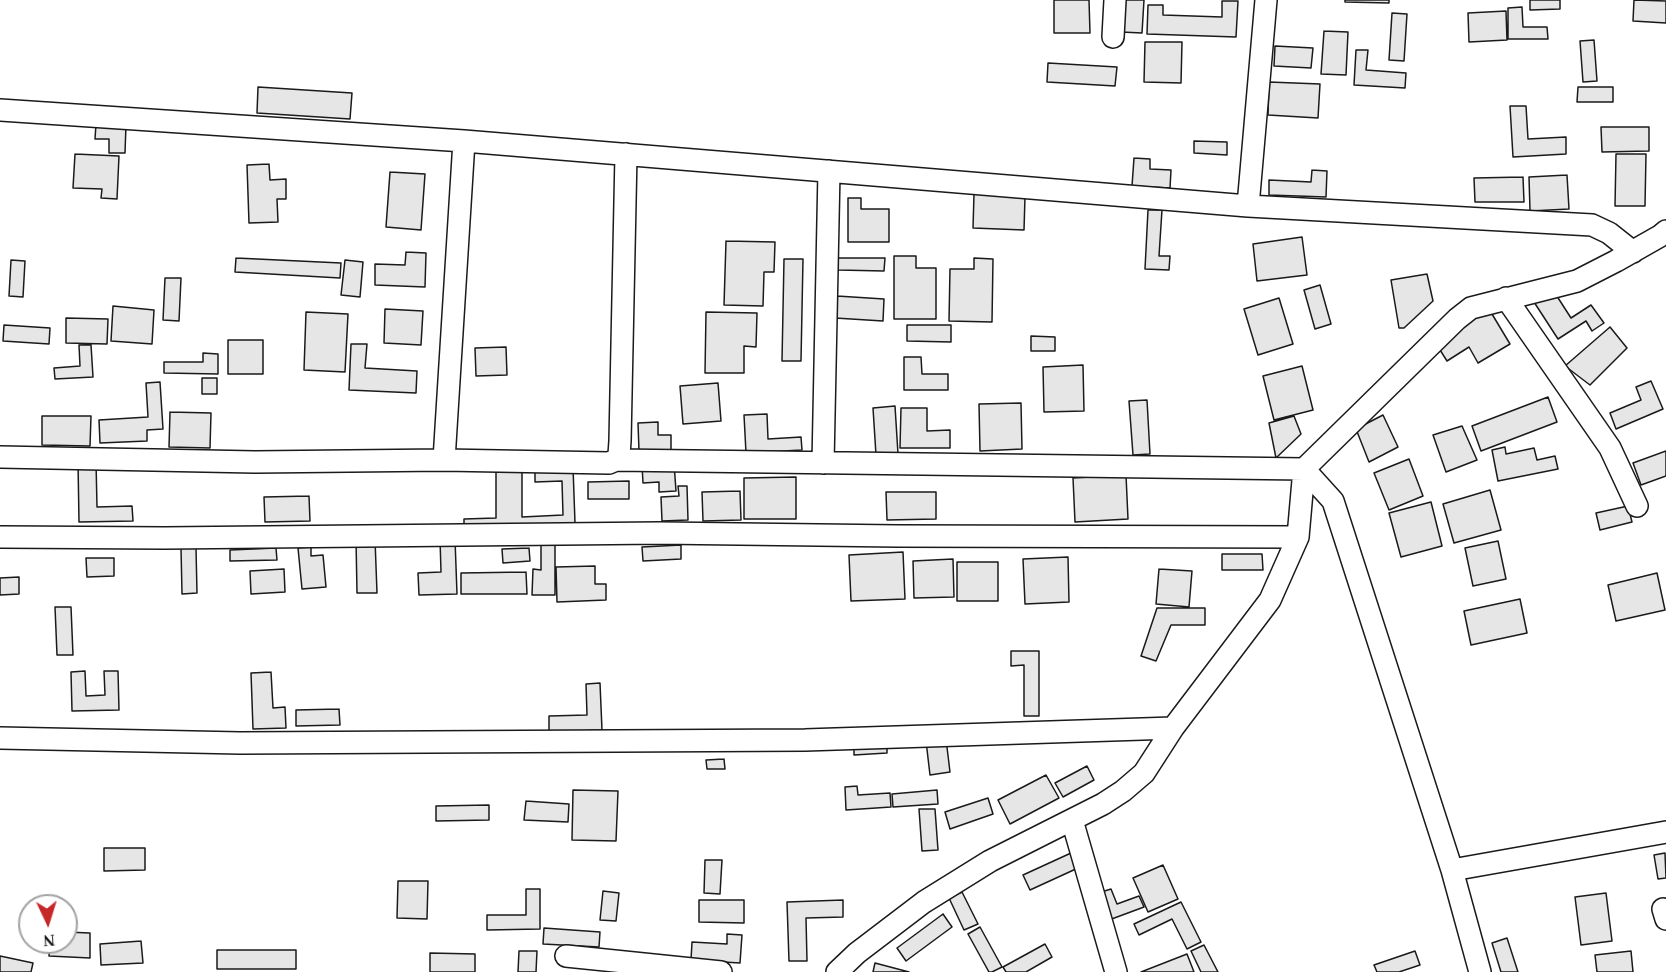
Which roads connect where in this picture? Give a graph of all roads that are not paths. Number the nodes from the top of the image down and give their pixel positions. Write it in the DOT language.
graph roads {
  1 [pos="1116,0"];
  2 [pos="1266,0"];
  3 [pos="1113,37"];
  4 [pos="0,110"];
  5 [pos="464,141"];
  6 [pos="626,154"];
  7 [pos="829,171"];
  8 [pos="1248,206"];
  9 [pos="1666,231"];
  10 [pos="1633,252"];
  11 [pos="1506,298"];
  12 [pos="0,457"];
  13 [pos="444,460"];
  14 [pos="616,460"];
  15 [pos="824,463"];
  16 [pos="1304,469"];
  17 [pos="1637,506"];
  18 [pos="0,537"];
  19 [pos="1298,537"];
  20 [pos="1173,728"];
  21 [pos="0,738"];
  22 [pos="1072,820"];
  23 [pos="1666,832"];
  24 [pos="1452,870"];
  25 [pos="566,956"];
  26 [pos="721,972"];
  27 [pos="837,972"];
  28 [pos="1116,972"];
  29 [pos="1480,972"];
  1 -- 3 [label="street"];
  2 -- 8 [label="street"];
  4 -- 5 [label="street"];
  5 -- 6 [label="street"];
  5 -- 13 [label="street"];
  6 -- 7 [label="street"];
  6 -- 14 [label="street"];
  7 -- 8 [label="street"];
  7 -- 15 [label="street"];
  8 -- 10 [label="street"];
  9 -- 10 [label="street"];
  10 -- 11 [label="street"];
  11 -- 16 [label="street"];
  11 -- 17 [label="street"];
  12 -- 13 [label="street"];
  13 -- 14 [label="street"];
  14 -- 15 [label="street"];
  15 -- 16 [label="street"];
  16 -- 19 [label="street"];
  16 -- 24 [label="street"];
  18 -- 19 [label="street"];
  19 -- 20 [label="street"];
  20 -- 21 [label="street"];
  20 -- 22 [label="street"];
  22 -- 27 [label="street"];
  22 -- 28 [label="street"];
  23 -- 24 [label="street"];
  24 -- 29 [label="street"];
  25 -- 26 [label="street"];
}
